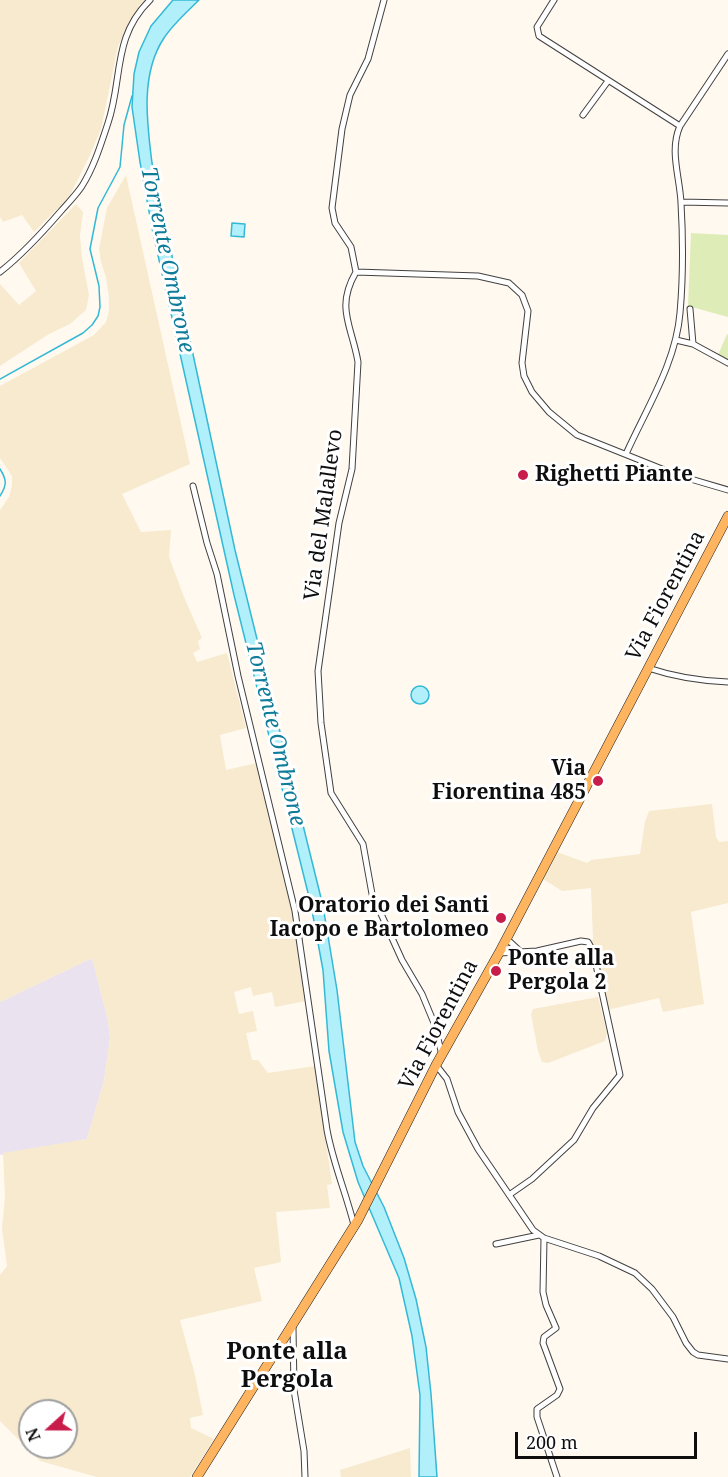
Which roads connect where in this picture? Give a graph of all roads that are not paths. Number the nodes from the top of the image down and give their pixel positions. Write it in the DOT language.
graph roads {
  1 [pos="150,0"];
  2 [pos="384,0"];
  3 [pos="554,0"];
  4 [pos="728,54"];
  5 [pos="608,81"];
  6 [pos="584,115"];
  7 [pos="680,126"];
  8 [pos="681,202"];
  9 [pos="728,203"];
  10 [pos="0,272"];
  11 [pos="356,272"];
  12 [pos="690,309"];
  13 [pos="676,340"];
  14 [pos="693,344"];
  15 [pos="728,363"];
  16 [pos="626,454"];
  17 [pos="193,486"];
  18 [pos="728,490"];
  19 [pos="728,516"];
  20 [pos="648,668"];
  21 [pos="728,682"];
  22 [pos="507,939"];
  23 [pos="521,952"];
  24 [pos="499,953"];
  25 [pos="442,1055"];
  26 [pos="436,1065"];
  27 [pos="509,1195"];
  28 [pos="356,1223"];
  29 [pos="542,1237"];
  30 [pos="496,1244"];
  31 [pos="293,1323"];
  32 [pos="728,1359"];
  33 [pos="197,1477"];
  34 [pos="305,1477"];
  35 [pos="557,1477"];
  1 -- 10 [label="street"];
  2 -- 11 [label="street"];
  3 -- 5 [label="street"];
  4 -- 7 [label="street"];
  5 -- 6 [label="street"];
  5 -- 7 [label="street"];
  7 -- 8 [label="street"];
  8 -- 9 [label="street"];
  8 -- 13 [label="street"];
  11 -- 16 [label="street"];
  11 -- 25 [label="street, Via del Malallevo"];
  12 -- 14 [label="street"];
  13 -- 14 [label="street"];
  13 -- 16 [label="street"];
  14 -- 15 [label="street"];
  16 -- 18 [label="street"];
  17 -- 28 [label="street"];
  19 -- 20 [label="main road, Via Fiorentina"];
  20 -- 21 [label="street"];
  20 -- 22 [label="main road, Via Fiorentina"];
  22 -- 23 [label="street"];
  22 -- 24 [label="main road, Via Fiorentina"];
  23 -- 24 [label="street"];
  23 -- 27 [label="street"];
  24 -- 25 [label="main road, Via Fiorentina"];
  25 -- 26 [label="main road, Via Fiorentina"];
  26 -- 27 [label="street"];
  26 -- 28 [label="main road, Via Fiorentina"];
  27 -- 29 [label="street"];
  28 -- 31 [label="main road, Via Fiorentina"];
  29 -- 30 [label="street"];
  29 -- 32 [label="street"];
  29 -- 35 [label="street"];
  31 -- 33 [label="main road, Via Fiorentina"];
  31 -- 34 [label="street"];
}
